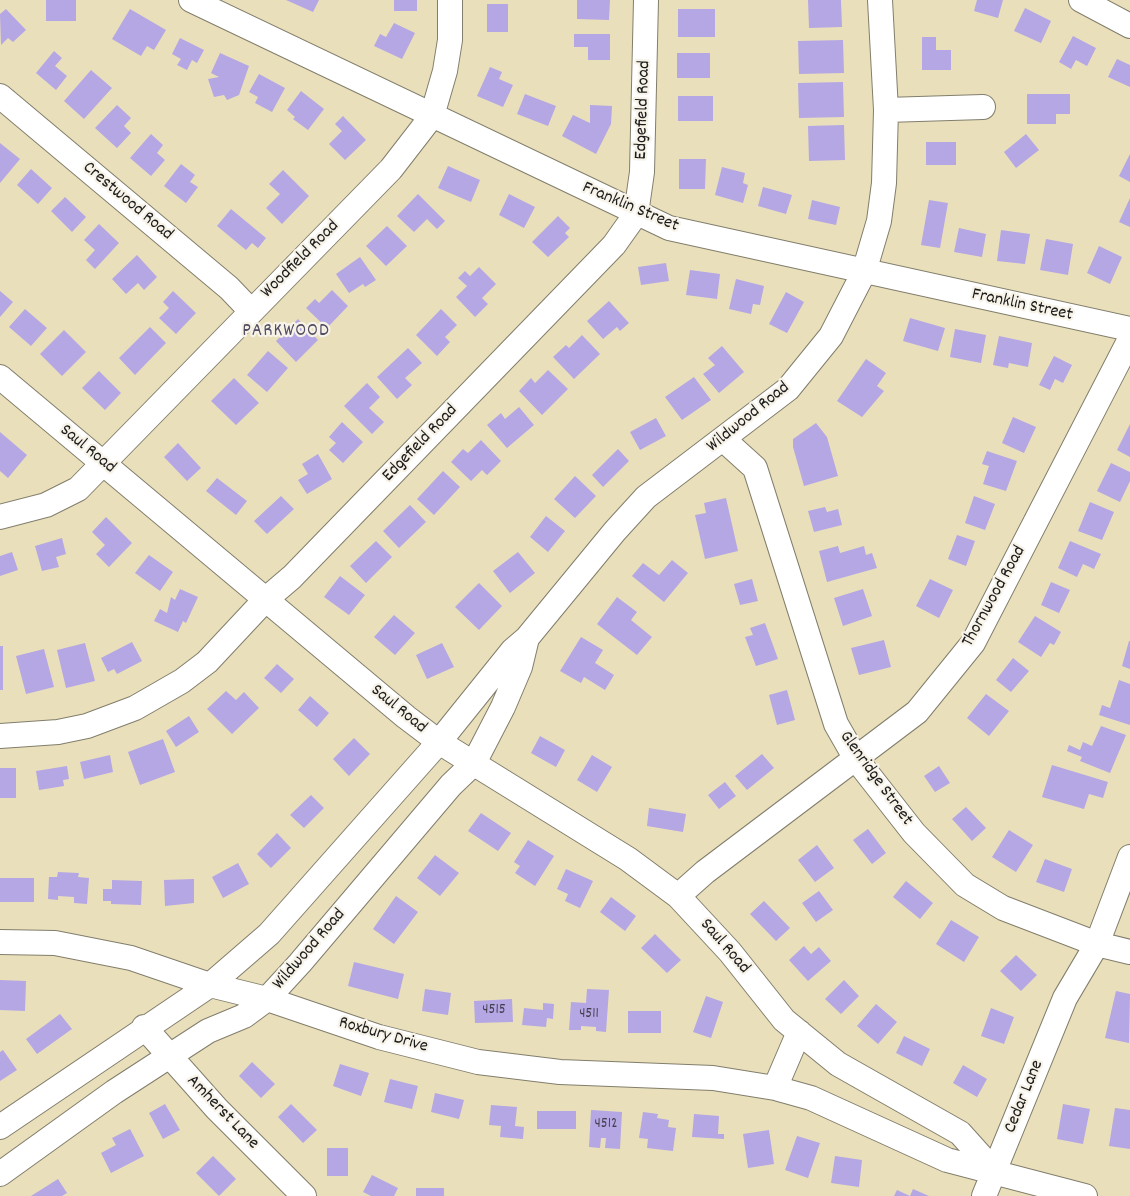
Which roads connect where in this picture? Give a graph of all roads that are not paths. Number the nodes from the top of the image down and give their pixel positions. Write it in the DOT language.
graph roads {
  1 [pos="191,0"];
  2 [pos="450,0"];
  3 [pos="646,0"];
  4 [pos="880,0"];
  5 [pos="1081,0"];
  6 [pos="1130,26"];
  7 [pos="0,96"];
  8 [pos="983,107"];
  9 [pos="886,110"];
  10 [pos="432,116"];
  11 [pos="636,214"];
  12 [pos="864,272"];
  13 [pos="251,310"];
  14 [pos="1130,328"];
  15 [pos="1130,339"];
  16 [pos="0,377"];
  17 [pos="724,440"];
  18 [pos="103,465"];
  19 [pos="0,517"];
  20 [pos="266,600"];
  21 [pos="528,638"];
  22 [pos="0,736"];
  23 [pos="439,742"];
  24 [pos="856,759"];
  25 [pos="474,763"];
  26 [pos="1126,866"];
  27 [pos="678,896"];
  28 [pos="1089,941"];
  29 [pos="0,942"];
  30 [pos="1130,952"];
  31 [pos="210,985"];
  32 [pos="267,999"];
  33 [pos="144,1027"];
  34 [pos="798,1032"];
  35 [pos="169,1057"];
  36 [pos="775,1088"];
  37 [pos="0,1127"];
  38 [pos="995,1172"];
  39 [pos="0,1174"];
  40 [pos="304,1196"];
  41 [pos="984,1196"];
  42 [pos="1085,1196"];
  1 -- 10 [label="street, Franklin Street"];
  2 -- 10 [label="street, Woodfield Road"];
  3 -- 11 [label="street, Edgefield Road"];
  4 -- 9 [label="street, Wildwood Road"];
  5 -- 6 [label="street"];
  7 -- 13 [label="street, Crestwood Road"];
  8 -- 9 [label="street"];
  9 -- 12 [label="street, Wildwood Road"];
  10 -- 11 [label="street, Franklin Street"];
  10 -- 13 [label="street, Woodfield Road"];
  11 -- 12 [label="street, Franklin Street"];
  11 -- 20 [label="street, Edgefield Road"];
  12 -- 14 [label="street, Franklin Street"];
  12 -- 17 [label="street, Wildwood Road"];
  13 -- 18 [label="street, Woodfield Road"];
  15 -- 24 [label="street, Thornwood Road"];
  16 -- 18 [label="street, Saul Road"];
  17 -- 21 [label="street, Wildwood Road"];
  17 -- 24 [label="street, Glenridge Street"];
  18 -- 19 [label="street, Woodfield Road"];
  18 -- 20 [label="street, Saul Road"];
  20 -- 22 [label="street, Edgefield Road"];
  20 -- 23 [label="street, Saul Road"];
  21 -- 23 [label="street, Wildwood Road"];
  21 -- 25 [label="street, Wildwood Road"];
  23 -- 25 [label="street, Saul Road"];
  23 -- 31 [label="street, Wildwood Road"];
  24 -- 27 [label="street, Thornwood Road"];
  24 -- 28 [label="street, Glenridge Street"];
  25 -- 27 [label="street, Saul Road"];
  25 -- 32 [label="street, Wildwood Road"];
  26 -- 28 [label="street, Cedar Lane"];
  27 -- 34 [label="street, Saul Road"];
  28 -- 30 [label="street, Glenridge Street"];
  28 -- 38 [label="street, Cedar Lane"];
  29 -- 31 [label="street, Roxbury Drive"];
  31 -- 32 [label="street, Roxbury Drive"];
  31 -- 33 [label="street, Wildwood Road"];
  32 -- 35 [label="street, Wildwood Road"];
  32 -- 36 [label="street, Roxbury Drive"];
  33 -- 35 [label="street, Amherst Lane"];
  33 -- 37 [label="street, Wildwood Road"];
  34 -- 36 [label="street"];
  34 -- 38 [label="street, Saul Road"];
  35 -- 39 [label="street, Wildwood Road"];
  35 -- 40 [label="street, Amherst Lane"];
  36 -- 38 [label="street"];
  38 -- 41 [label="street, Cedar Lane"];
  38 -- 42 [label="street"];
}
